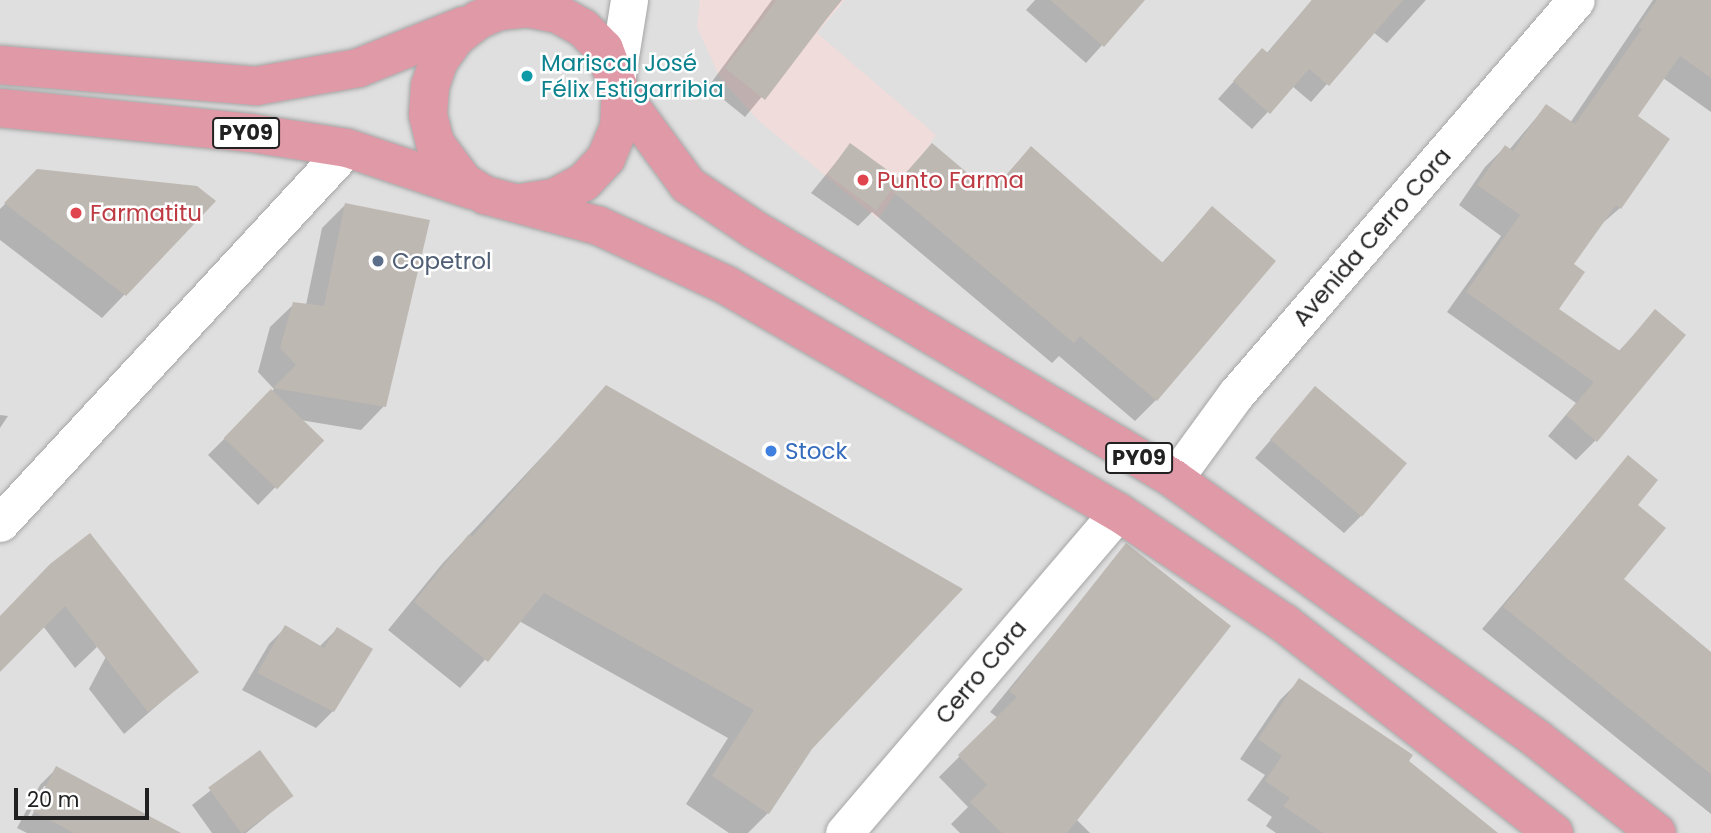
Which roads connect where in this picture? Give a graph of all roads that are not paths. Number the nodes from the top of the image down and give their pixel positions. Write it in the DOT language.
graph roads {
  1 [pos="629,0"];
  2 [pos="1576,0"];
  3 [pos="496,10"];
  4 [pos="0,65"];
  5 [pos="619,85"];
  6 [pos="0,108"];
  7 [pos="347,148"];
  8 [pos="503,199"];
  9 [pos="1174,479"];
  10 [pos="1118,512"];
  11 [pos="0,523"];
  12 [pos="844,833"];
  13 [pos="1555,833"];
  14 [pos="1657,833"];
  1 -- 5 [label="street"];
  2 -- 9 [label="street, Avenida Cerro Cora"];
  3 -- 4 [label="highway, PY09"];
  3 -- 5 [label="highway, PY09"];
  3 -- 8 [label="highway, PY09"];
  5 -- 8 [label="highway, PY09"];
  5 -- 9 [label="highway, PY09"];
  6 -- 7 [label="highway, PY09"];
  7 -- 8 [label="highway, PY09"];
  7 -- 11 [label="street"];
  8 -- 10 [label="highway, PY09"];
  9 -- 14 [label="highway, PY09"];
  10 -- 12 [label="street, Cerro Cora"];
  10 -- 13 [label="highway, PY09"];
}
